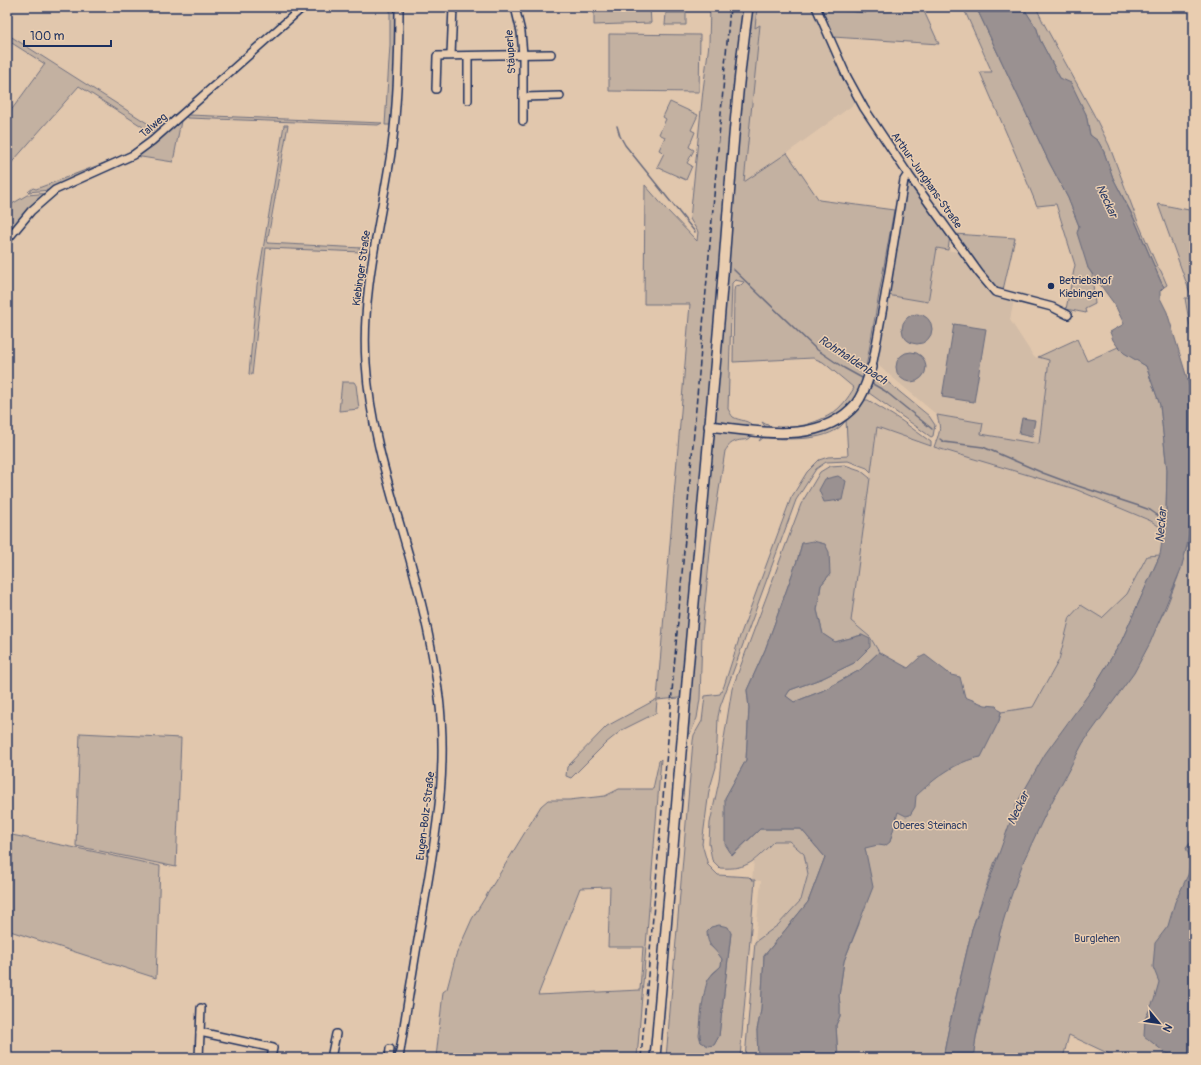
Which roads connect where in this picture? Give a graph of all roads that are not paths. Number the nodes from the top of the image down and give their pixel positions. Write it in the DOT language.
graph roads {
  1 [pos="303,7"];
  2 [pos="399,7"];
  3 [pos="452,7"];
  4 [pos="515,7"];
  5 [pos="748,7"];
  6 [pos="816,7"];
  7 [pos="551,54"];
  8 [pos="523,55"];
  9 [pos="451,56"];
  10 [pos="468,56"];
  11 [pos="436,89"];
  12 [pos="560,96"];
  13 [pos="523,97"];
  14 [pos="468,100"];
  15 [pos="523,121"];
  16 [pos="908,174"];
  17 [pos="7,240"];
  18 [pos="1068,315"];
  19 [pos="871,370"];
  20 [pos="709,426"];
  21 [pos="401,530"];
  22 [pos="201,1008"];
  23 [pos="200,1032"];
  24 [pos="336,1034"];
  25 [pos="390,1049"];
  26 [pos="199,1058"];
  27 [pos="271,1058"];
  28 [pos="331,1058"];
  29 [pos="389,1058"];
  30 [pos="399,1058"];
  31 [pos="655,1058"];
  1 -- 17 [label="street, Talweg"];
  2 -- 21 [label="street, Kiebinger Straße"];
  3 -- 9 [label="street"];
  4 -- 8 [label="street, Stäuperle"];
  5 -- 20 [label="main road"];
  6 -- 16 [label="street, Arthur-Junghans-Straße"];
  7 -- 8 [label="street"];
  8 -- 10 [label="street"];
  8 -- 13 [label="street, Stäuperle"];
  9 -- 10 [label="street"];
  9 -- 11 [label="street"];
  10 -- 14 [label="street"];
  12 -- 13 [label="street"];
  13 -- 15 [label="street, Stäuperle"];
  16 -- 18 [label="street, Arthur-Junghans-Straße"];
  16 -- 19 [label="street"];
  19 -- 20 [label="main road"];
  20 -- 31 [label="main road"];
  21 -- 30 [label="street, Eugen-Bolz-Straße"];
  22 -- 23 [label="street"];
  23 -- 26 [label="street"];
  23 -- 27 [label="street"];
  24 -- 28 [label="street"];
  25 -- 29 [label="street"];
}
